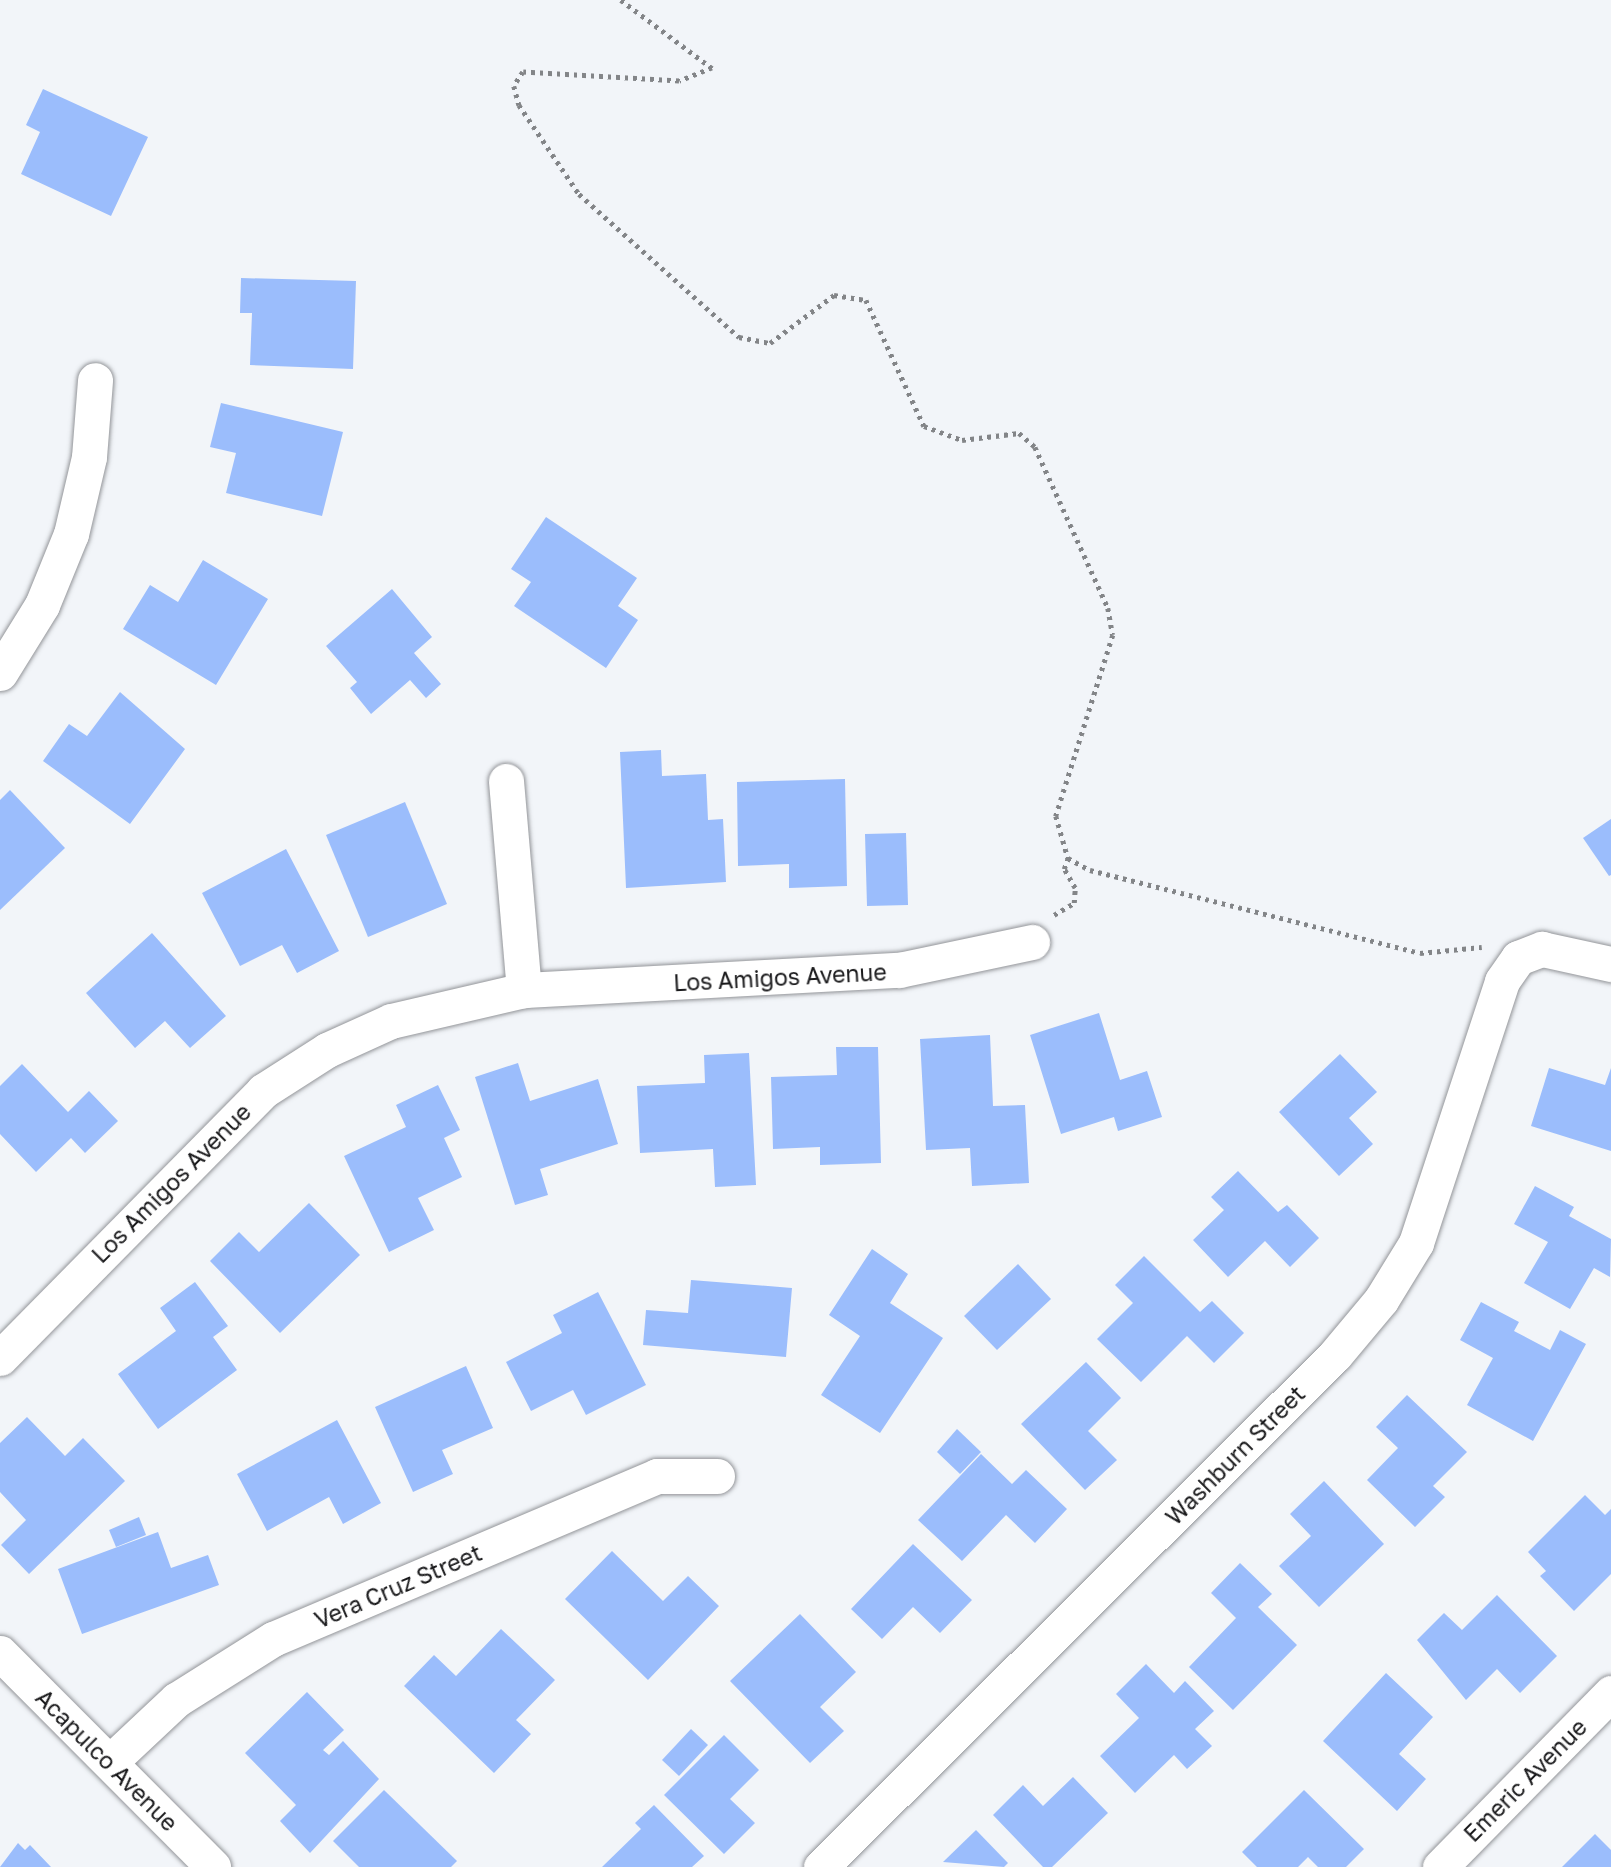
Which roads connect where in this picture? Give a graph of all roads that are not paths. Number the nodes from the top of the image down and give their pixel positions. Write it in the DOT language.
graph roads {
  1 [pos="96,380"];
  2 [pos="0,673"];
  3 [pos="506,781"];
  4 [pos="1032,942"];
  5 [pos="1611,964"];
  6 [pos="524,990"];
  7 [pos="0,1358"];
  8 [pos="717,1476"];
  9 [pos="0,1653"];
  10 [pos="1611,1693"];
  11 [pos="110,1762"];
  12 [pos="213,1867"];
  13 [pos="821,1867"];
  14 [pos="1440,1867"];
  1 -- 2 [label="street"];
  3 -- 6 [label="street"];
  4 -- 6 [label="street, Los Amigos Avenue"];
  5 -- 13 [label="street, Washburn Street"];
  6 -- 7 [label="street, Los Amigos Avenue"];
  8 -- 11 [label="street, Vera Cruz Street"];
  9 -- 11 [label="street, Acapulco Avenue"];
  10 -- 14 [label="street, Emeric Avenue"];
  11 -- 12 [label="street, Acapulco Avenue"];
}
